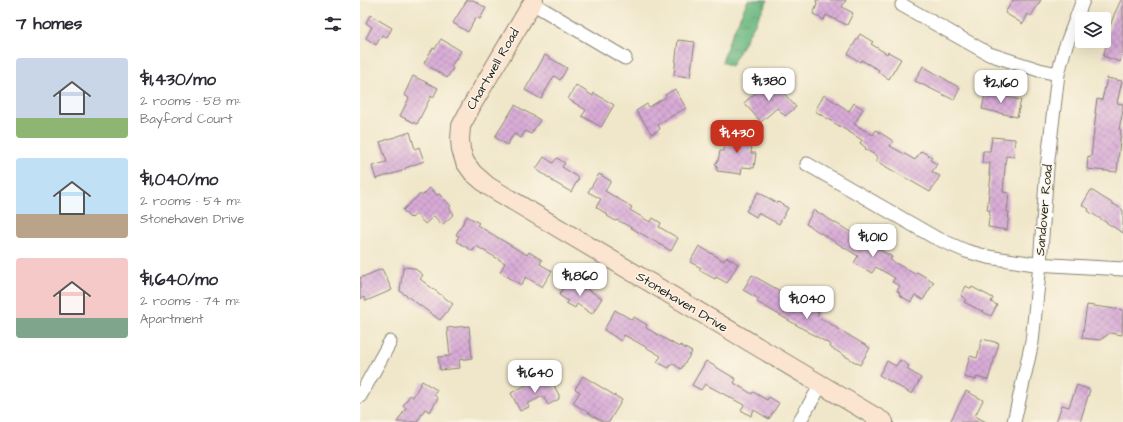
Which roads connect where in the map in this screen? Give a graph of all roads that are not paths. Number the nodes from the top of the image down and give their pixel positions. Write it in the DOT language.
graph roads {
  1 [pos="1083,0"];
  2 [pos="533,1"];
  3 [pos="902,5"];
  4 [pos="625,58"];
  5 [pos="1058,74"];
  6 [pos="460,140"];
  7 [pos="807,164"];
  8 [pos="1040,264"];
  9 [pos="1123,269"];
  10 [pos="390,342"];
  11 [pos="821,385"];
  12 [pos="360,396"];
  13 [pos="799,422"];
  14 [pos="884,422"];
  15 [pos="1014,422"];
  1 -- 5 [label="street, Sandover Road"];
  2 -- 4 [label="street"];
  2 -- 6 [label="street, Chartwell Road"];
  3 -- 5 [label="street"];
  5 -- 8 [label="street, Sandover Road"];
  6 -- 11 [label="street, Stonehaven Drive"];
  7 -- 8 [label="street"];
  8 -- 9 [label="street"];
  8 -- 15 [label="street, Sandover Road"];
  10 -- 12 [label="street"];
  11 -- 13 [label="street"];
  11 -- 14 [label="street, Stonehaven Drive"];
}
